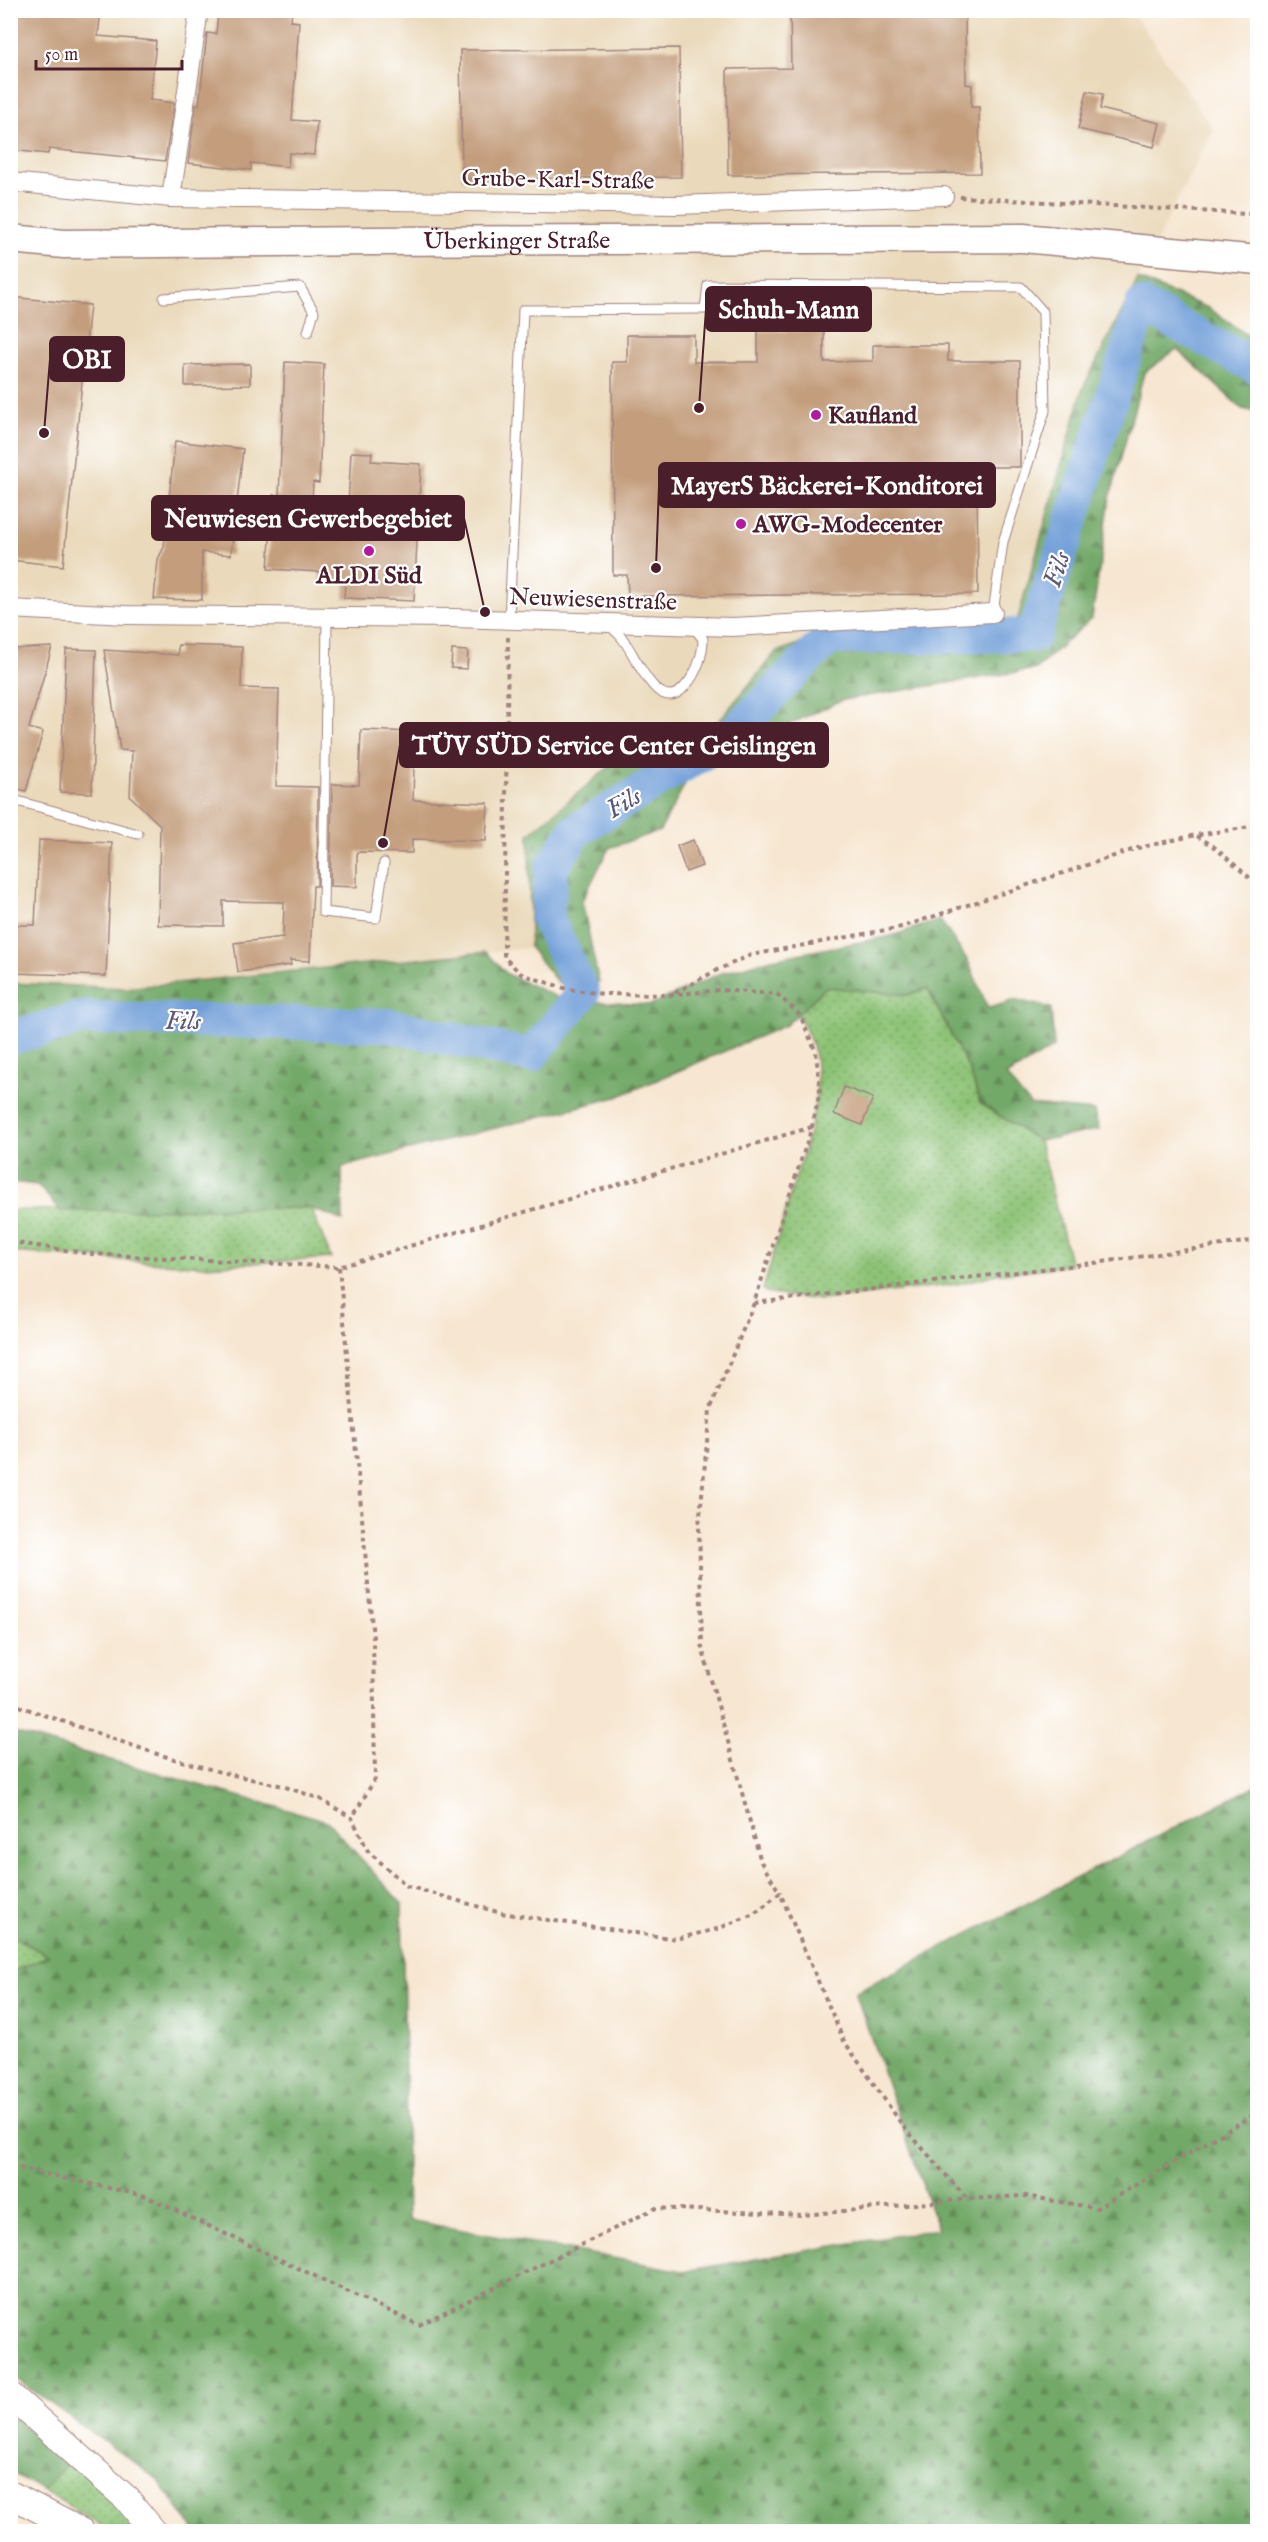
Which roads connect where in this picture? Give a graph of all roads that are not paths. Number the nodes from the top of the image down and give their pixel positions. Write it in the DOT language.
graph roads {
  1 [pos="199,10"];
  2 [pos="10,182"];
  3 [pos="944,196"];
  4 [pos="171,198"];
  5 [pos="10,240"];
  6 [pos="1257,260"];
  7 [pos="164,298"];
  8 [pos="308,332"];
  9 [pos="10,609"];
  10 [pos="993,613"];
  11 [pos="327,618"];
  12 [pos="508,621"];
  13 [pos="607,624"];
  14 [pos="693,626"];
  15 [pos="10,799"];
  16 [pos="138,834"];
  17 [pos="384,863"];
  18 [pos="10,2395"];
  19 [pos="10,2494"];
  20 [pos="82,2532"];
  21 [pos="154,2532"];
  1 -- 4 [label="street"];
  2 -- 4 [label="street, Grube-Karl-Straße"];
  3 -- 4 [label="street, Grube-Karl-Straße"];
  5 -- 6 [label="main road, Überkinger Straße"];
  7 -- 8 [label="lane"];
  9 -- 11 [label="street, Neuwiesenstraße"];
  10 -- 12 [label="lane"];
  10 -- 14 [label="street, Neuwiesenstraße"];
  11 -- 12 [label="street, Neuwiesenstraße"];
  11 -- 17 [label="lane"];
  12 -- 13 [label="street, Neuwiesenstraße"];
  13 -- 14 [label="street, Neuwiesenstraße"];
  13 -- 14 [label="lane"];
  15 -- 16 [label="lane"];
  18 -- 21 [label="street"];
  19 -- 20 [label="street"];
}
